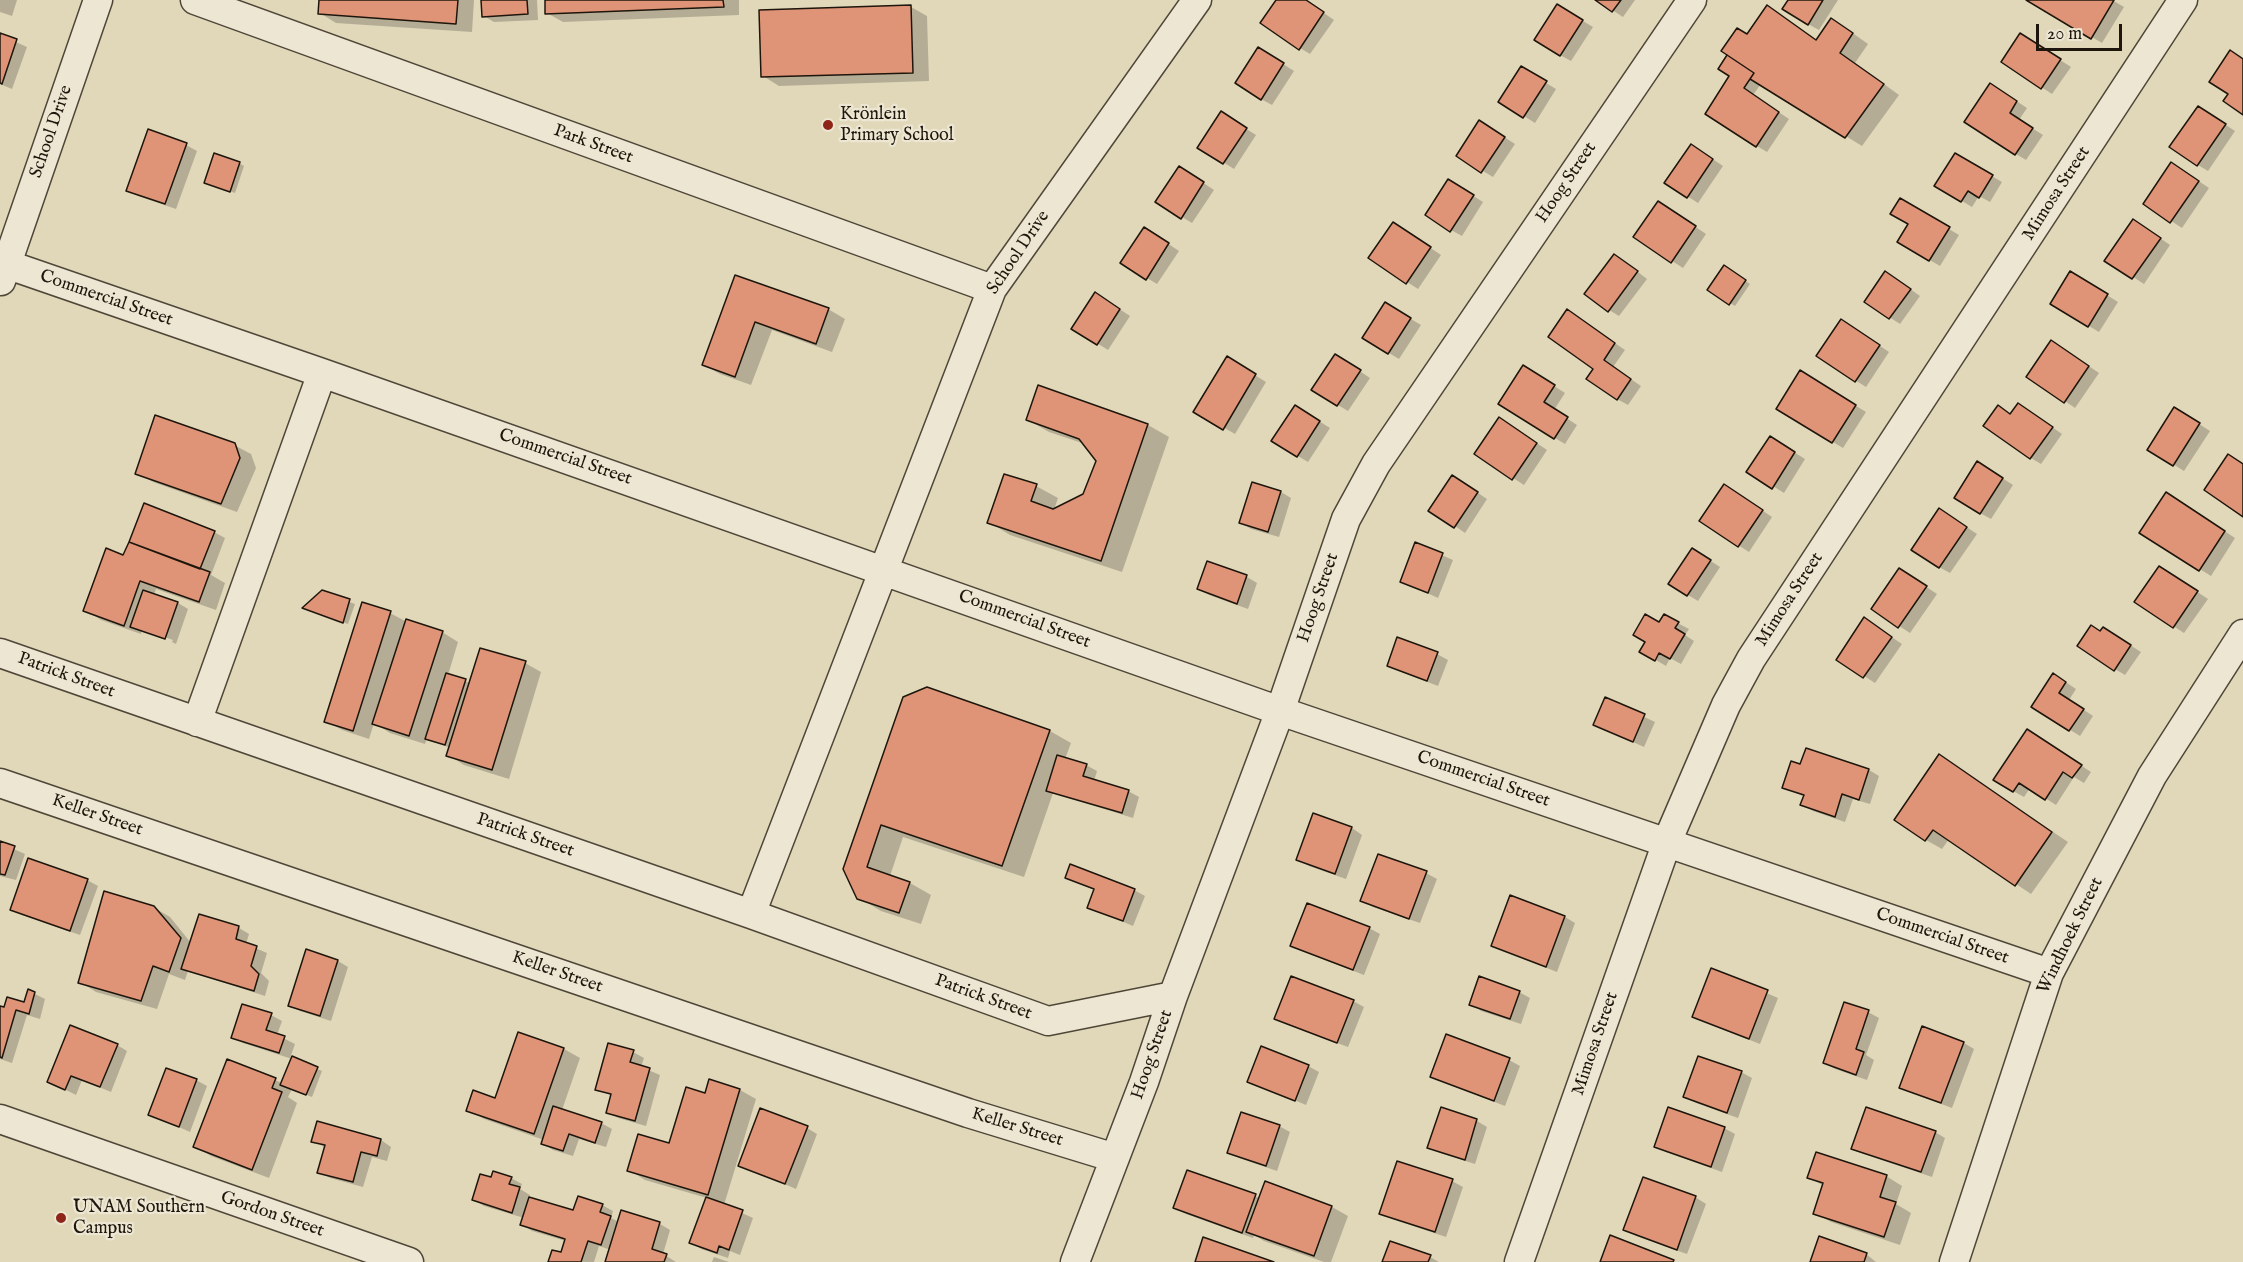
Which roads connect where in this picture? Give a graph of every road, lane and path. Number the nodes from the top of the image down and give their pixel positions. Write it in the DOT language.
graph roads {
  1 [pos="98,0"];
  2 [pos="195,0"];
  3 [pos="1197,0"];
  4 [pos="1692,0"];
  5 [pos="2183,0"];
  6 [pos="2,270"];
  7 [pos="992,289"];
  8 [pos="322,373"];
  9 [pos="883,570"];
  10 [pos="2243,634"];
  11 [pos="0,652"];
  12 [pos="1280,711"];
  13 [pos="197,723"];
  14 [pos="0,783"];
  15 [pos="1667,842"];
  16 [pos="751,914"];
  17 [pos="2049,973"];
  18 [pos="1173,996"];
  19 [pos="0,1119"];
  20 [pos="1115,1158"];
  21 [pos="409,1262"];
  22 [pos="1075,1262"];
  23 [pos="1519,1262"];
  24 [pos="1954,1262"];
  1 -- 6 [label="street, School Drive"];
  2 -- 7 [label="street, Park Street"];
  3 -- 7 [label="street, School Drive"];
  4 -- 12 [label="street, Hoog Street"];
  5 -- 15 [label="street, Mimosa Street"];
  6 -- 8 [label="street, Commercial Street"];
  7 -- 9 [label="street, School Drive"];
  8 -- 9 [label="street, Commercial Street"];
  8 -- 13 [label="street"];
  9 -- 12 [label="street, Commercial Street"];
  9 -- 16 [label="street, School Drive"];
  10 -- 17 [label="street, Windhoek Street"];
  11 -- 13 [label="street, Patrick Street"];
  12 -- 15 [label="street, Commercial Street"];
  12 -- 18 [label="street, Hoog Street"];
  13 -- 16 [label="street, Patrick Street"];
  14 -- 20 [label="street, Keller Street"];
  15 -- 17 [label="street, Commercial Street"];
  15 -- 23 [label="street, Mimosa Street"];
  16 -- 18 [label="street, Patrick Street"];
  17 -- 24 [label="street, Windhoek Street"];
  18 -- 20 [label="street, Hoog Street"];
  19 -- 21 [label="street, Gordon Street"];
  20 -- 22 [label="street, Hoog Street"];
}
